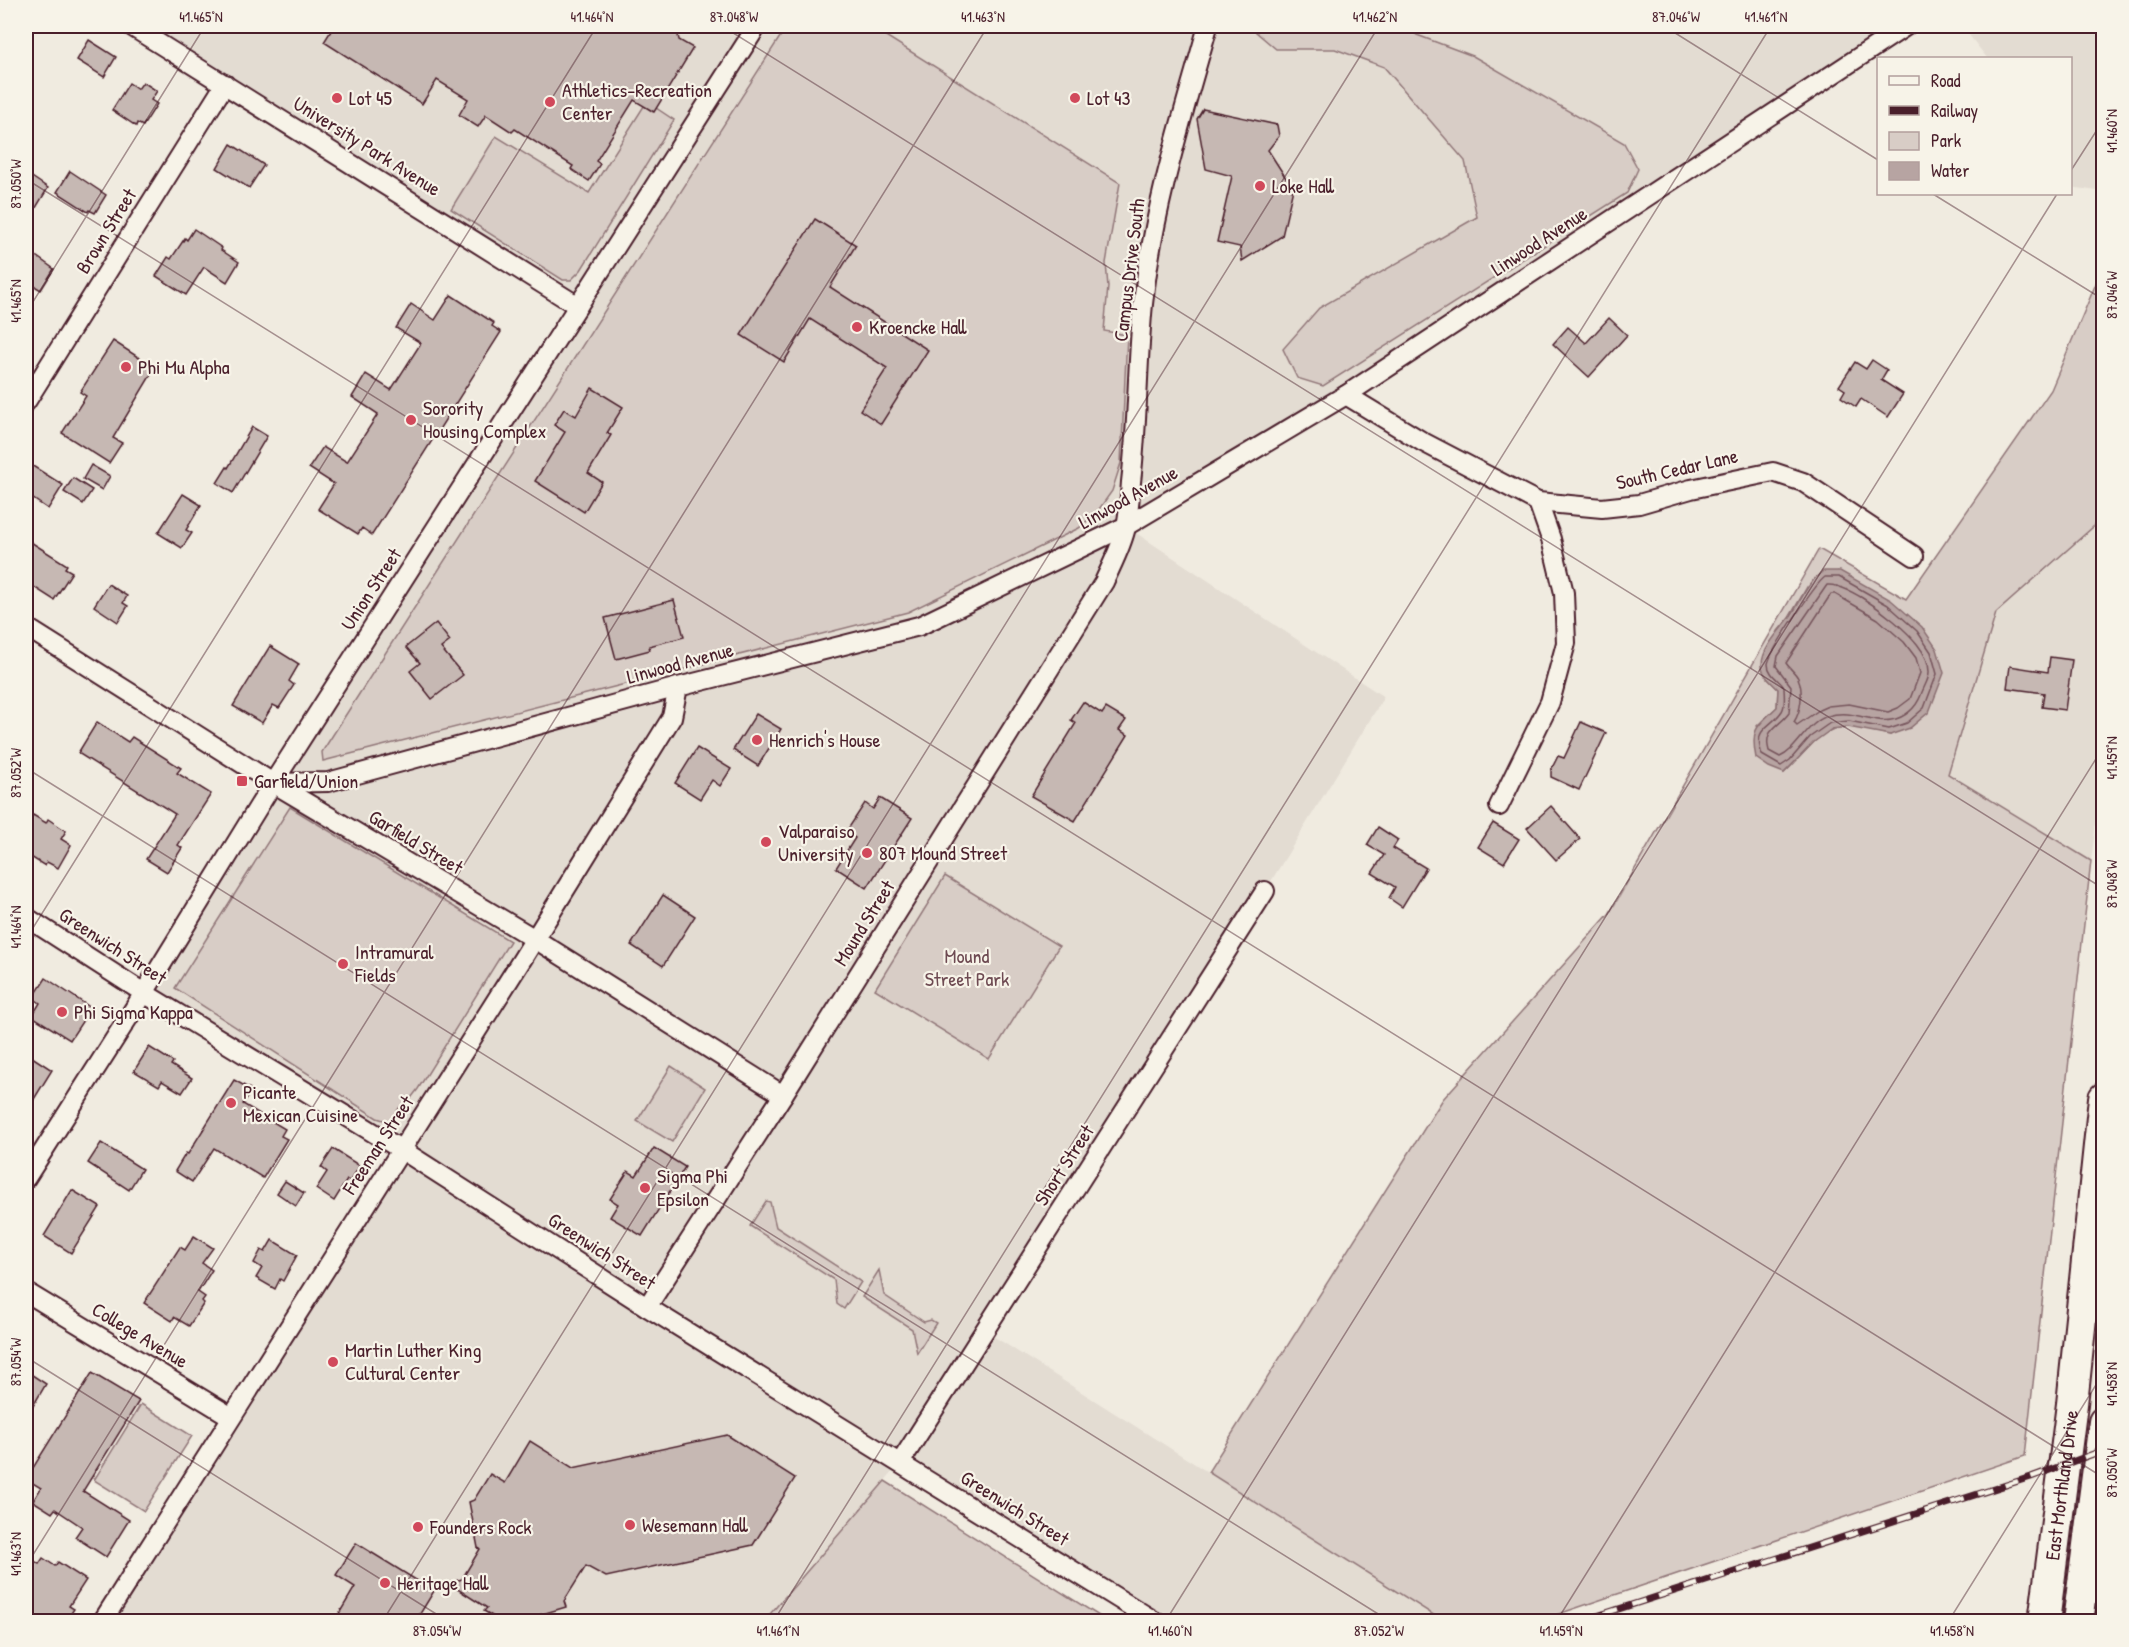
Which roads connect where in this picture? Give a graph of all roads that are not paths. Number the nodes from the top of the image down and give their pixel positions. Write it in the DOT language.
graph roads {
  1 [pos="131,26"];
  2 [pos="757,26"];
  3 [pos="1209,26"];
  4 [pos="1906,26"];
  5 [pos="225,84"];
  6 [pos="578,306"];
  7 [pos="1347,395"];
  8 [pos="26,402"];
  9 [pos="1538,502"];
  10 [pos="1126,526"];
  11 [pos="1914,556"];
  12 [pos="26,627"];
  13 [pos="678,687"];
  14 [pos="273,783"];
  15 [pos="1500,806"];
  16 [pos="1265,891"];
  17 [pos="26,917"];
  18 [pos="535,939"];
  19 [pos="144,993"];
  20 [pos="783,1095"];
  21 [pos="2103,1098"];
  22 [pos="402,1150"];
  23 [pos="26,1178"];
  24 [pos="26,1292"];
  25 [pos="647,1307"];
  26 [pos="230,1416"];
  27 [pos="2103,1422"];
  28 [pos="900,1463"];
  29 [pos="102,1622"];
  30 [pos="1156,1622"];
  31 [pos="2044,1622"];
  32 [pos="2078,1622"];
  1 -- 5 [label="street, University Park Avenue"];
  2 -- 6 [label="street, Union Street"];
  3 -- 10 [label="street, Campus Drive South"];
  4 -- 7 [label="street, Linwood Avenue"];
  5 -- 6 [label="street, University Park Avenue"];
  5 -- 8 [label="street, Brown Street"];
  6 -- 14 [label="street, Union Street"];
  7 -- 9 [label="street, South Cedar Lane"];
  7 -- 10 [label="street, Linwood Avenue"];
  9 -- 11 [label="street, South Cedar Lane"];
  9 -- 15 [label="street"];
  10 -- 13 [label="street, Linwood Avenue"];
  10 -- 20 [label="street, Mound Street"];
  12 -- 14 [label="street, Garfield Street"];
  13 -- 14 [label="street, Linwood Avenue"];
  13 -- 18 [label="street, Freeman Street"];
  14 -- 18 [label="street, Garfield Street"];
  14 -- 19 [label="street, Union Street"];
  16 -- 28 [label="street, Short Street"];
  17 -- 19 [label="street, Greenwich Street"];
  18 -- 20 [label="street, Garfield Street"];
  18 -- 22 [label="street, Freeman Street"];
  19 -- 22 [label="street, Greenwich Street"];
  19 -- 23 [label="street, Union Street"];
  20 -- 25 [label="street, Mound Street"];
  21 -- 31 [label="highway, East Morthland Drive"];
  22 -- 25 [label="street, Greenwich Street"];
  22 -- 26 [label="street, Freeman Street"];
  24 -- 26 [label="street, College Avenue"];
  25 -- 28 [label="street, Greenwich Street"];
  26 -- 29 [label="street, Freeman Street"];
  27 -- 32 [label="highway, East Morthland Drive"];
  28 -- 30 [label="street, Greenwich Street"];
}
